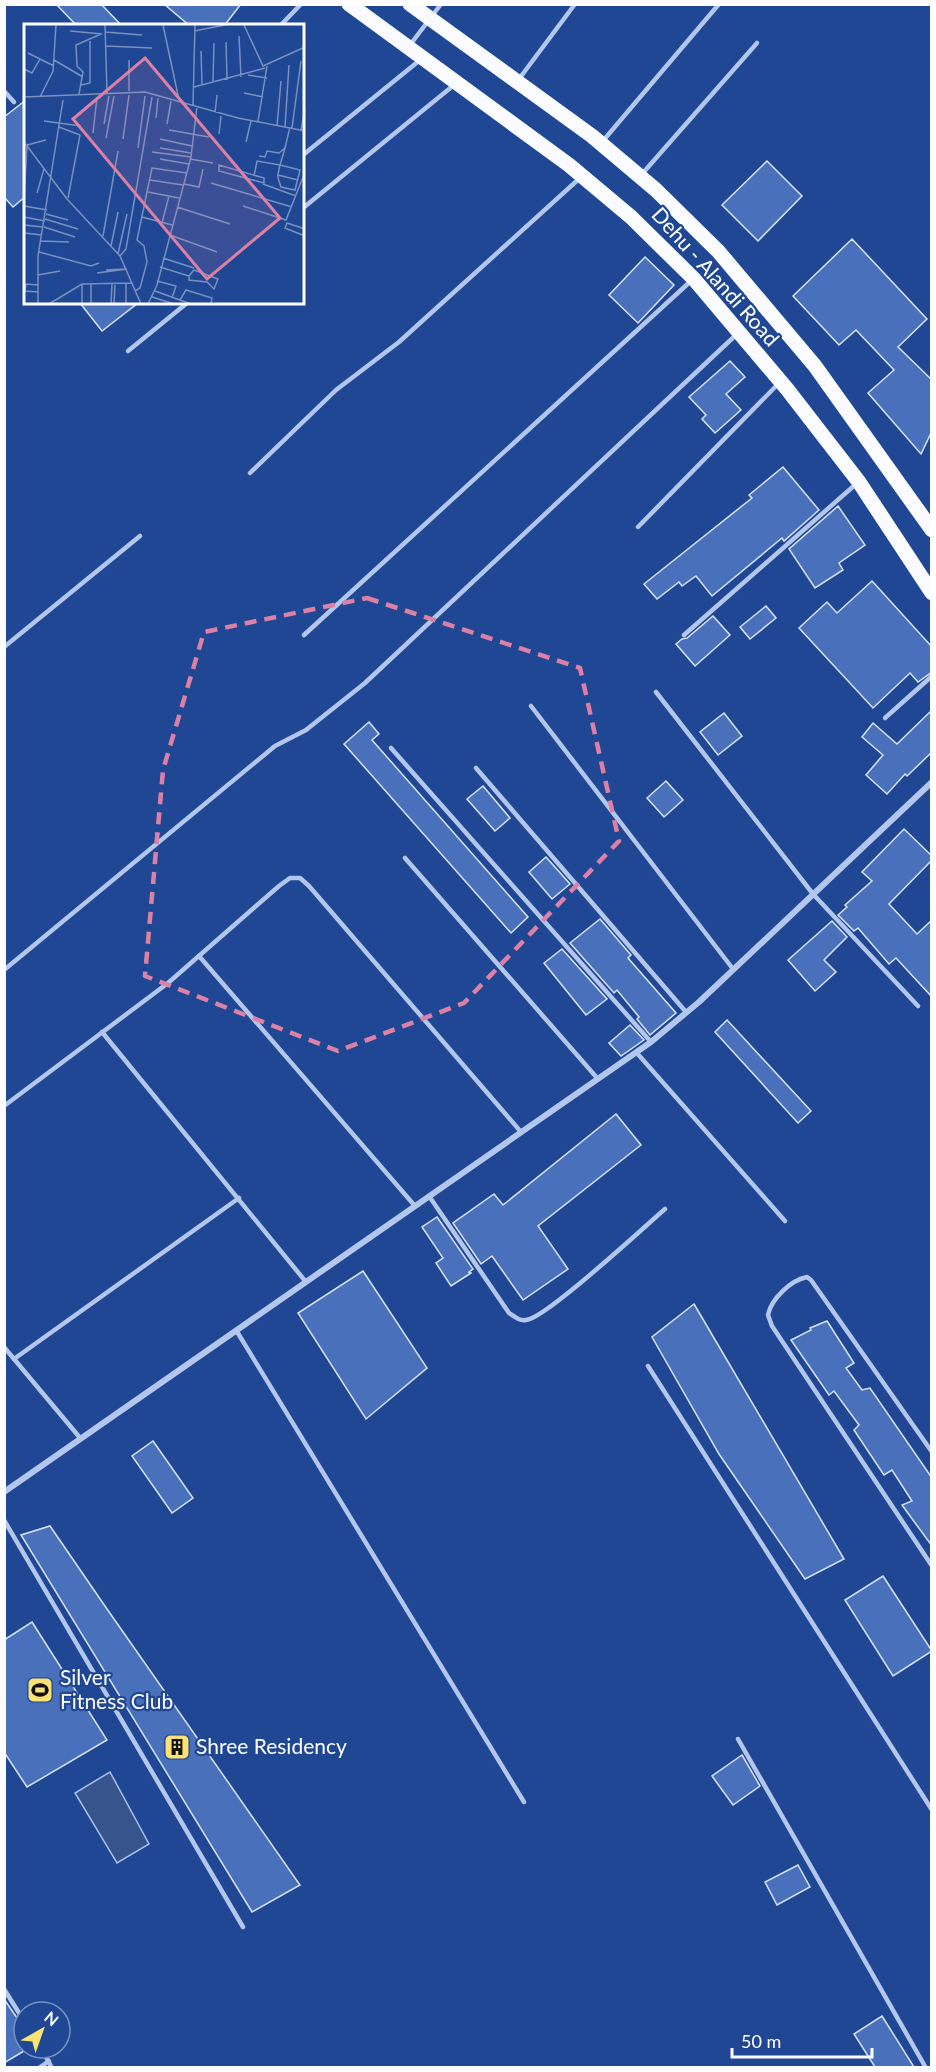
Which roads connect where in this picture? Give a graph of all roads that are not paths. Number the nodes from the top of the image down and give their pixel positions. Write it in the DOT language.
graph roads {
  1 [pos="301,4"];
  2 [pos="349,4"];
  3 [pos="410,4"];
  4 [pos="441,4"];
  5 [pos="575,4"];
  6 [pos="719,4"];
  7 [pos="430,19"];
  8 [pos="282,24"];
  9 [pos="757,43"];
  10 [pos="409,47"];
  11 [pos="423,58"];
  12 [pos="517,81"];
  13 [pos="458,82"];
  14 [pos="4,91"];
  15 [pos="14,102"];
  16 [pos="600,144"];
  17 [pos="304,154"];
  18 [pos="582,176"];
  19 [pos="640,177"];
  20 [pos="304,207"];
  21 [pos="693,279"];
  22 [pos="186,304"];
  23 [pos="739,332"];
  24 [pos="128,351"];
  25 [pos="781,382"];
  26 [pos="250,472"];
  27 [pos="859,482"];
  28 [pos="931,527"];
  29 [pos="638,528"];
  30 [pos="140,536"];
  31 [pos="932,593"];
  32 [pos="304,635"];
  33 [pos="684,635"];
  34 [pos="4,647"];
  35 [pos="932,676"];
  36 [pos="656,692"];
  37 [pos="531,706"];
  38 [pos="885,718"];
  39 [pos="391,748"];
  40 [pos="476,768"];
  41 [pos="932,782"];
  42 [pos="405,858"];
  43 [pos="813,894"];
  44 [pos="199,956"];
  45 [pos="733,969"];
  46 [pos="4,970"];
  47 [pos="918,1006"];
  48 [pos="686,1012"];
  49 [pos="102,1032"];
  50 [pos="651,1042"];
  51 [pos="636,1052"];
  52 [pos="598,1079"];
  53 [pos="4,1106"];
  54 [pos="521,1132"];
  55 [pos="429,1196"];
  56 [pos="239,1198"];
  57 [pos="415,1206"];
  58 [pos="665,1209"];
  59 [pos="785,1221"];
  60 [pos="306,1282"];
  61 [pos="236,1330"];
  62 [pos="4,1347"];
  63 [pos="14,1359"];
  64 [pos="648,1366"];
  65 [pos="81,1439"];
  66 [pos="932,1452"];
  67 [pos="4,1492"];
  68 [pos="4,1520"];
  69 [pos="932,1566"];
  70 [pos="738,1739"];
  71 [pos="524,1802"];
  72 [pos="932,1810"];
  73 [pos="243,1927"];
  74 [pos="4,1989"];
  75 [pos="12,2002"];
  76 [pos="49,2061"];
  77 [pos="39,2067"];
  78 [pos="52,2067"];
  79 [pos="926,2067"];
  1 -- 8 [label="lane"];
  2 -- 10 [label="main road, Dehu - Alandi Road"];
  3 -- 7 [label="main road, Dehu - Alandi Road"];
  4 -- 7 [label="lane"];
  5 -- 12 [label="lane"];
  6 -- 16 [label="lane"];
  7 -- 10 [label="lane"];
  7 -- 12 [label="main road, Dehu - Alandi Road"];
  9 -- 19 [label="lane"];
  10 -- 11 [label="main road, Dehu - Alandi Road"];
  11 -- 13 [label="main road, Dehu - Alandi Road"];
  11 -- 17 [label="lane"];
  12 -- 16 [label="main road, Dehu - Alandi Road"];
  13 -- 18 [label="main road, Dehu - Alandi Road"];
  13 -- 20 [label="lane"];
  14 -- 15 [label="lane"];
  16 -- 19 [label="main road, Dehu - Alandi Road"];
  18 -- 21 [label="main road, Dehu - Alandi Road"];
  18 -- 26 [label="lane"];
  19 -- 28 [label="main road, Dehu - Alandi Road"];
  21 -- 23 [label="main road, Dehu - Alandi Road"];
  21 -- 32 [label="lane"];
  22 -- 24 [label="lane"];
  23 -- 25 [label="main road, Dehu - Alandi Road"];
  23 -- 46 [label="lane"];
  25 -- 27 [label="main road, Dehu - Alandi Road"];
  25 -- 29 [label="lane"];
  27 -- 31 [label="main road, Dehu - Alandi Road"];
  27 -- 33 [label="lane"];
  30 -- 34 [label="lane"];
  35 -- 38 [label="lane"];
  36 -- 43 [label="lane"];
  37 -- 45 [label="lane"];
  39 -- 50 [label="lane"];
  40 -- 48 [label="lane"];
  41 -- 43 [label="street"];
  42 -- 52 [label="lane"];
  43 -- 45 [label="street"];
  43 -- 47 [label="lane"];
  44 -- 49 [label="lane"];
  44 -- 54 [label="lane"];
  44 -- 57 [label="lane"];
  45 -- 48 [label="street"];
  48 -- 50 [label="street"];
  49 -- 53 [label="lane"];
  49 -- 56 [label="lane"];
  50 -- 51 [label="street"];
  51 -- 52 [label="street"];
  51 -- 59 [label="lane"];
  52 -- 54 [label="street"];
  54 -- 55 [label="street"];
  55 -- 57 [label="street"];
  55 -- 58 [label="lane"];
  56 -- 60 [label="lane"];
  56 -- 63 [label="lane"];
  57 -- 60 [label="street"];
  60 -- 61 [label="street"];
  61 -- 65 [label="street"];
  61 -- 71 [label="lane"];
  62 -- 63 [label="lane"];
  63 -- 65 [label="lane"];
  64 -- 72 [label="lane"];
  65 -- 67 [label="street"];
  66 -- 69 [label="lane"];
  68 -- 73 [label="lane"];
  70 -- 79 [label="lane"];
  74 -- 75 [label="lane"];
  76 -- 77 [label="lane"];
  76 -- 78 [label="lane"];
}
